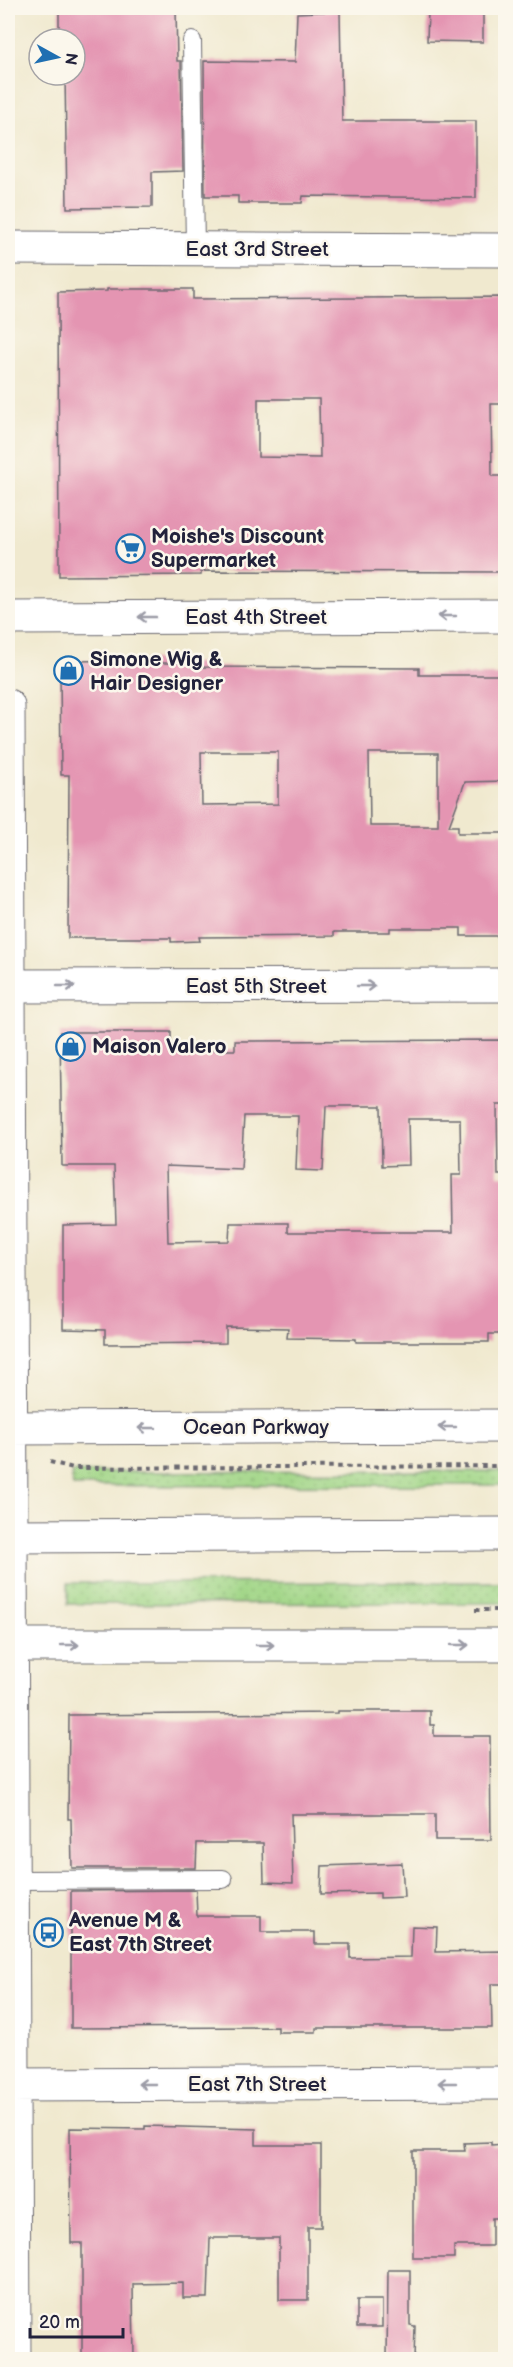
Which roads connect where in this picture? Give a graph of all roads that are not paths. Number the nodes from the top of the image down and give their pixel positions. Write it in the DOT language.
graph roads {
  1 [pos="192,41"];
  2 [pos="8,248"];
  3 [pos="195,249"];
  4 [pos="506,250"];
  5 [pos="506,616"];
  6 [pos="8,618"];
  7 [pos="8,706"];
  8 [pos="9,986"];
  9 [pos="506,986"];
  10 [pos="506,1426"];
  11 [pos="8,1428"];
  12 [pos="506,1534"];
  13 [pos="9,1536"];
  14 [pos="9,1645"];
  15 [pos="506,1645"];
  16 [pos="223,1879"];
  17 [pos="12,1880"];
  18 [pos="506,2083"];
  19 [pos="10,2085"];
  20 [pos="14,2360"];
  1 -- 3 [label="lane"];
  2 -- 3 [label="street, East 3rd Street"];
  3 -- 4 [label="street, East 3rd Street"];
  5 -- 6 [label="street, East 4th Street, one-way"];
  7 -- 8 [label="street"];
  8 -- 9 [label="street, East 5th Street, one-way"];
  8 -- 11 [label="street"];
  10 -- 11 [label="street, Ocean Parkway, one-way"];
  11 -- 13 [label="street"];
  12 -- 13 [label="street"];
  13 -- 14 [label="street"];
  14 -- 15 [label="street, one-way"];
  14 -- 17 [label="street"];
  16 -- 17 [label="lane"];
  17 -- 19 [label="street"];
  18 -- 19 [label="street, East 7th Street, one-way"];
  19 -- 20 [label="street"];
}
